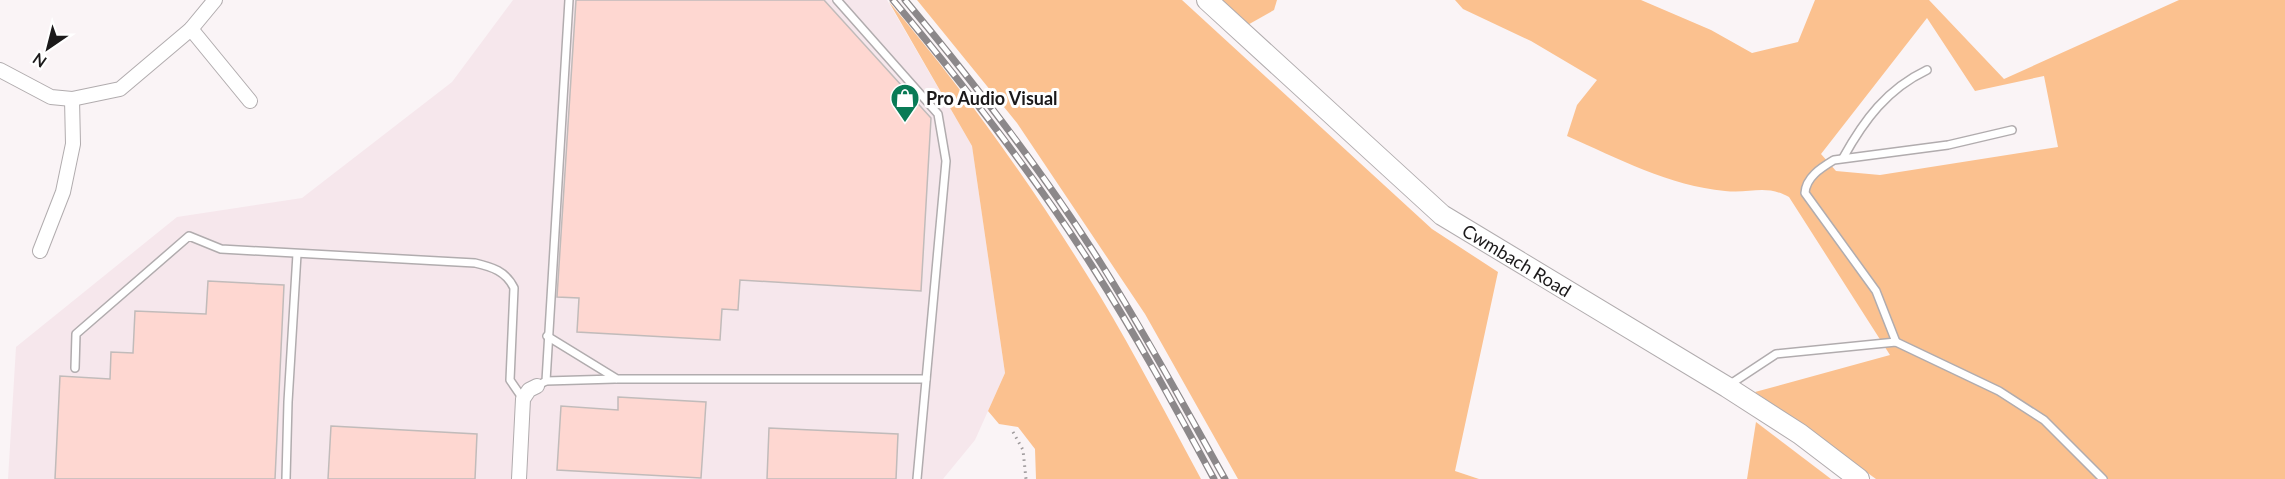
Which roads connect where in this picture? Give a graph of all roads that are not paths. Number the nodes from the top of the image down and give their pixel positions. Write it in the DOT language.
graph roads {
  1 [pos="215,0"];
  2 [pos="569,0"];
  3 [pos="837,0"];
  4 [pos="1207,0"];
  5 [pos="191,29"];
  6 [pos="0,70"];
  7 [pos="1927,70"];
  8 [pos="72,99"];
  9 [pos="250,101"];
  10 [pos="2012,130"];
  11 [pos="1843,158"];
  12 [pos="40,251"];
  13 [pos="297,254"];
  14 [pos="548,336"];
  15 [pos="1896,342"];
  16 [pos="75,368"];
  17 [pos="617,379"];
  18 [pos="926,379"];
  19 [pos="541,384"];
  20 [pos="1727,387"];
  21 [pos="523,399"];
  22 [pos="286,479"];
  23 [pos="519,479"];
  24 [pos="917,479"];
  25 [pos="1859,479"];
  26 [pos="2103,479"];
  1 -- 5 [label="street"];
  2 -- 14 [label="lane"];
  3 -- 18 [label="lane"];
  4 -- 20 [label="main road, Cwmbach Road"];
  5 -- 8 [label="street"];
  5 -- 9 [label="street"];
  6 -- 8 [label="street"];
  7 -- 11 [label="lane"];
  8 -- 12 [label="street"];
  10 -- 11 [label="lane"];
  11 -- 15 [label="lane"];
  13 -- 16 [label="lane"];
  13 -- 21 [label="lane"];
  13 -- 22 [label="lane"];
  14 -- 17 [label="lane"];
  14 -- 19 [label="lane"];
  15 -- 20 [label="lane"];
  15 -- 26 [label="lane"];
  17 -- 18 [label="lane"];
  17 -- 19 [label="lane"];
  18 -- 24 [label="lane"];
  19 -- 21 [label="street"];
  20 -- 25 [label="main road, Cwmbach Road"];
  21 -- 23 [label="street"];
}
